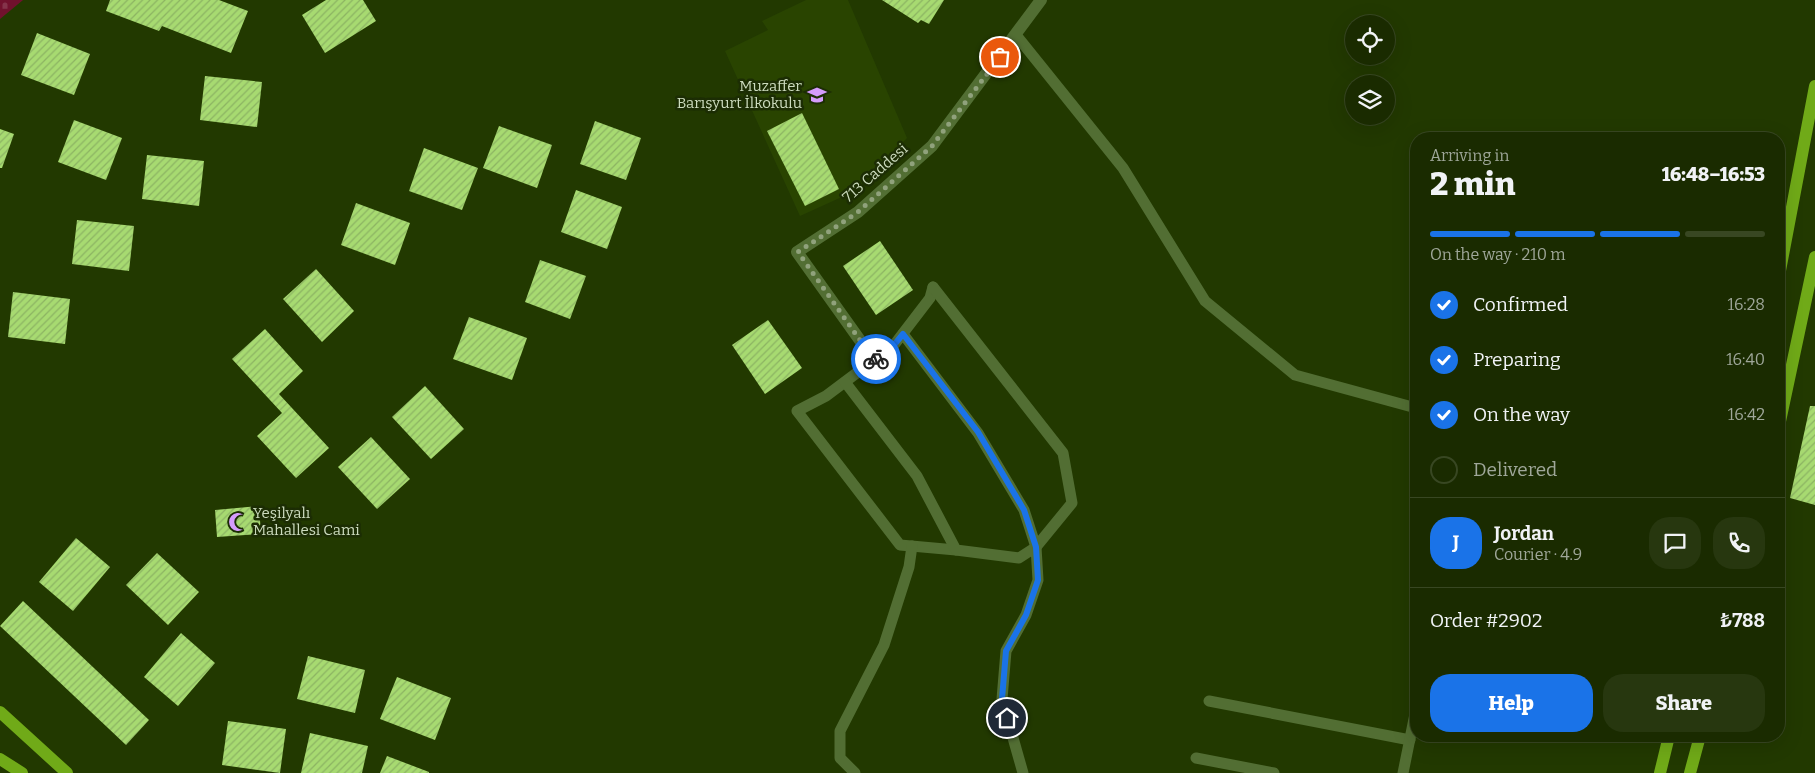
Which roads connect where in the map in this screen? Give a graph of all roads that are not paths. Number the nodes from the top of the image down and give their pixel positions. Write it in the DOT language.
graph roads {
  1 [pos="1041,0"];
  2 [pos="1016,35"];
  3 [pos="1815,86"];
  4 [pos="1785,244"];
  5 [pos="1815,257"];
  6 [pos="903,334"];
  7 [pos="874,360"];
  8 [pos="845,382"];
  9 [pos="1785,398"];
  10 [pos="1410,406"];
  11 [pos="912,546"];
  12 [pos="1036,547"];
  13 [pos="956,550"];
  14 [pos="1209,700"];
  15 [pos="0,712"];
  16 [pos="1410,740"];
  17 [pos="1668,742"];
  18 [pos="1698,742"];
  19 [pos="1196,758"];
  20 [pos="0,759"];
  21 [pos="22,773"];
  22 [pos="67,773"];
  23 [pos="854,773"];
  24 [pos="1023,773"];
  25 [pos="1274,773"];
  26 [pos="1403,773"];
  27 [pos="1660,773"];
  28 [pos="1690,773"];
  1 -- 2 [label="street, 713 Caddesi"];
  2 -- 7 [label="street, 713 Caddesi"];
  2 -- 10 [label="street"];
  3 -- 4 [label="main road"];
  5 -- 9 [label="main road"];
  6 -- 7 [label="street"];
  6 -- 12 [label="street"];
  6 -- 12 [label="street"];
  7 -- 8 [label="street"];
  8 -- 11 [label="street"];
  8 -- 13 [label="street"];
  11 -- 13 [label="street"];
  11 -- 23 [label="street"];
  12 -- 13 [label="street"];
  12 -- 24 [label="street"];
  14 -- 16 [label="street"];
  15 -- 22 [label="main road"];
  16 -- 26 [label="street"];
  17 -- 27 [label="main road"];
  18 -- 28 [label="main road"];
  19 -- 25 [label="street"];
  20 -- 21 [label="main road"];
}
